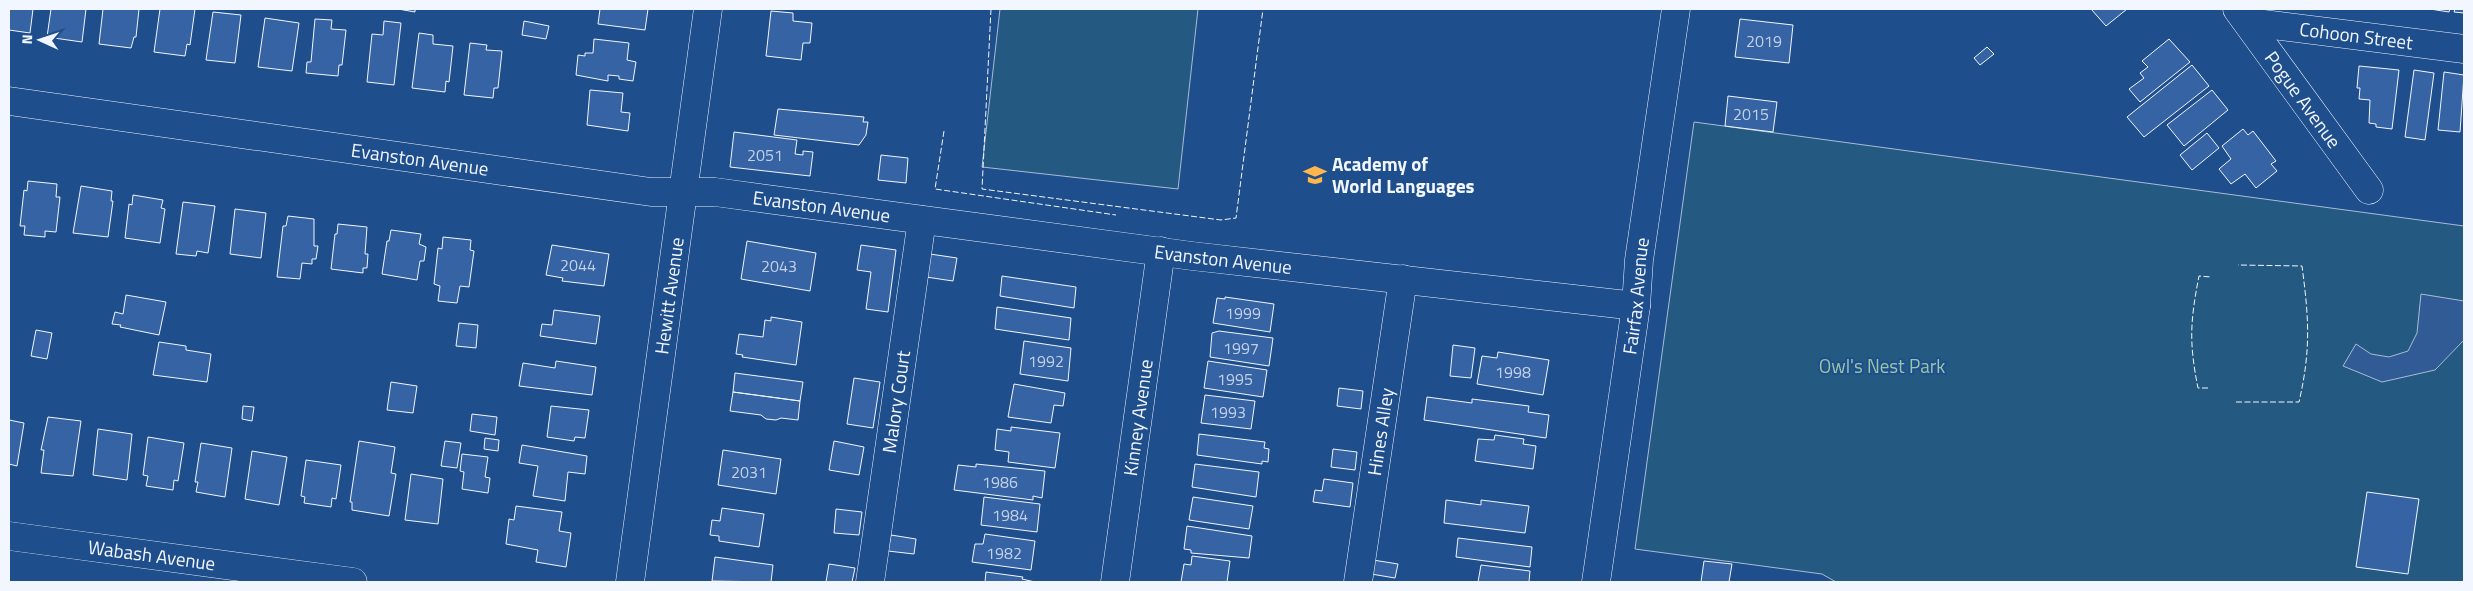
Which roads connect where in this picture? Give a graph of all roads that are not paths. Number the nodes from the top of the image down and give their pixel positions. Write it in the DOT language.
graph roads {
  1 [pos="708,9"];
  2 [pos="1676,9"];
  3 [pos="2242,16"];
  4 [pos="2464,49"];
  5 [pos="9,101"];
  6 [pos="2369,190"];
  7 [pos="682,193"];
  8 [pos="922,220"];
  9 [pos="1161,252"];
  10 [pos="1403,279"];
  11 [pos="1636,306"];
  12 [pos="9,536"];
  13 [pos="352,582"];
  14 [pos="630,582"];
  15 [pos="870,582"];
  16 [pos="1115,582"];
  17 [pos="1358,582"];
  18 [pos="1596,582"];
  1 -- 7 [label="street, Hewitt Avenue"];
  2 -- 11 [label="street, Fairfax Avenue"];
  3 -- 4 [label="street, Cohoon Street"];
  3 -- 6 [label="street, Pogue Avenue"];
  5 -- 7 [label="street, Evanston Avenue"];
  7 -- 8 [label="street, Evanston Avenue"];
  7 -- 14 [label="street, Hewitt Avenue"];
  8 -- 9 [label="street, Evanston Avenue"];
  8 -- 15 [label="street, Malory Court"];
  9 -- 10 [label="street, Evanston Avenue"];
  9 -- 16 [label="street, Kinney Avenue"];
  10 -- 11 [label="street, Evanston Avenue"];
  10 -- 17 [label="street, Hines Alley"];
  11 -- 18 [label="street, Fairfax Avenue"];
  12 -- 13 [label="street, Wabash Avenue"];
}
